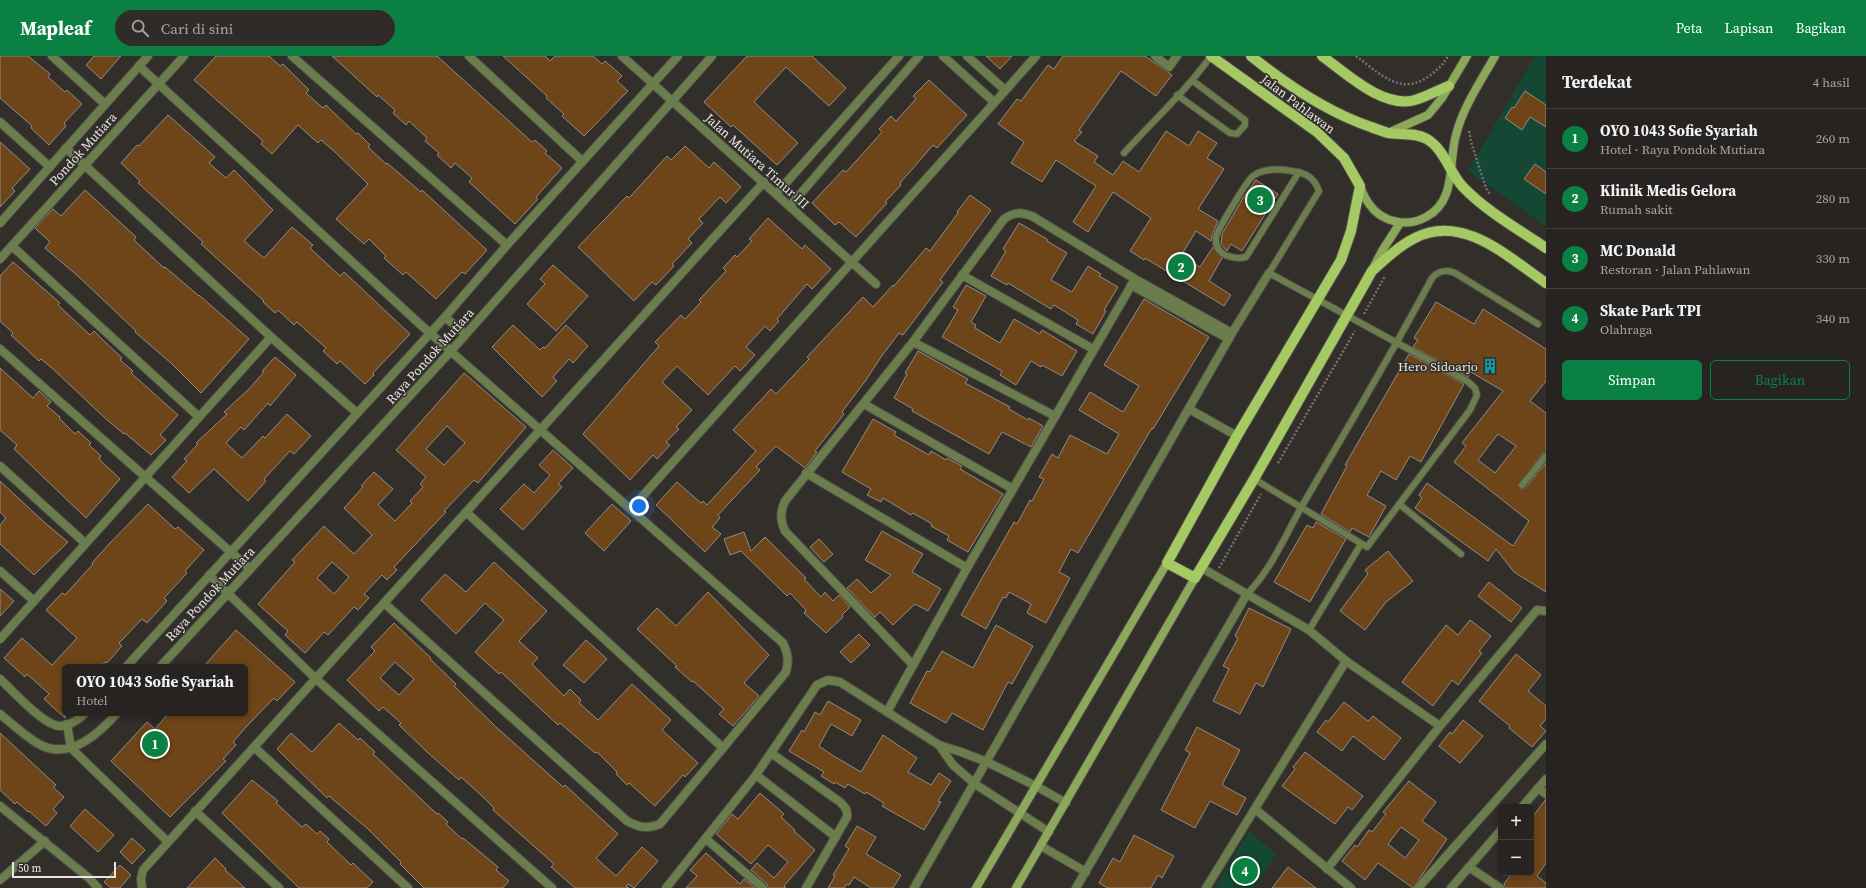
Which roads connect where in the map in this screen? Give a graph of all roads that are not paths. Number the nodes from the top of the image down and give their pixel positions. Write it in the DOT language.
graph roads {
  1 [pos="52,56"];
  2 [pos="148,56"];
  3 [pos="184,56"];
  4 [pos="292,56"];
  5 [pos="469,56"];
  6 [pos="622,56"];
  7 [pos="678,56"];
  8 [pos="712,56"];
  9 [pos="899,56"];
  10 [pos="919,56"];
  11 [pos="943,56"];
  12 [pos="967,56"];
  13 [pos="1036,56"];
  14 [pos="1155,56"];
  15 [pos="1177,56"];
  16 [pos="1211,56"];
  17 [pos="1251,56"];
  18 [pos="1322,56"];
  19 [pos="1466,56"];
  20 [pos="1495,56"];
  21 [pos="139,66"];
  22 [pos="1193,81"];
  23 [pos="654,83"];
  24 [pos="159,84"];
  25 [pos="1449,86"];
  26 [pos="1005,90"];
  27 [pos="1177,95"];
  28 [pos="673,101"];
  29 [pos="994,102"];
  30 [pos="105,104"];
  31 [pos="0,122"];
  32 [pos="1388,133"];
  33 [pos="66,148"];
  34 [pos="1124,153"];
  35 [pos="582,161"];
  36 [pos="84,165"];
  37 [pos="50,167"];
  38 [pos="1451,170"];
  39 [pos="1299,172"];
  40 [pos="764,182"];
  41 [pos="1360,186"];
  42 [pos="776,194"];
  43 [pos="790,206"];
  44 [pos="0,222"];
  45 [pos="1400,222"];
  46 [pos="507,245"];
  47 [pos="12,246"];
  48 [pos="1546,248"];
  49 [pos="0,259"];
  50 [pos="853,263"];
  51 [pos="1372,271"];
  52 [pos="1269,273"];
  53 [pos="962,275"];
  54 [pos="1133,282"];
  55 [pos="1546,283"];
  56 [pos="876,284"];
  57 [pos="1318,299"];
  58 [pos="445,317"];
  59 [pos="1347,317"];
  60 [pos="1538,324"];
  61 [pos="430,333"];
  62 [pos="465,334"];
  63 [pos="1230,336"];
  64 [pos="271,337"];
  65 [pos="913,342"];
  66 [pos="1398,343"];
  67 [pos="0,349"];
  68 [pos="1093,350"];
  69 [pos="451,351"];
  70 [pos="864,404"];
  71 [pos="1189,409"];
  72 [pos="357,413"];
  73 [pos="1054,416"];
  74 [pos="199,417"];
  75 [pos="540,429"];
  76 [pos="1237,436"];
  77 [pos="1546,456"];
  78 [pos="0,466"];
  79 [pos="806,474"];
  80 [pos="146,476"];
  81 [pos="1254,479"];
  82 [pos="1522,485"];
  83 [pos="1014,489"];
  84 [pos="1399,504"];
  85 [pos="1300,508"];
  86 [pos="631,510"];
  87 [pos="466,512"];
  88 [pos="85,543"];
  89 [pos="1361,544"];
  90 [pos="231,552"];
  91 [pos="1461,554"];
  92 [pos="1166,563"];
  93 [pos="967,568"];
  94 [pos="1202,568"];
  95 [pos="250,569"];
  96 [pos="0,571"];
  97 [pos="209,575"];
  98 [pos="1195,578"];
  99 [pos="228,593"];
  100 [pos="1247,594"];
  101 [pos="34,600"];
  102 [pos="384,603"];
  103 [pos="1546,611"];
  104 [pos="1309,630"];
  105 [pos="0,639"];
  106 [pos="1346,661"];
  107 [pos="129,664"];
  108 [pos="163,664"];
  109 [pos="913,665"];
  110 [pos="315,678"];
  111 [pos="0,679"];
  112 [pos="887,712"];
  113 [pos="0,714"];
  114 [pos="82,716"];
  115 [pos="114,716"];
  116 [pos="67,724"];
  117 [pos="1440,726"];
  118 [pos="1546,744"];
  119 [pos="939,746"];
  120 [pos="254,747"];
  121 [pos="71,748"];
  122 [pos="723,748"];
  123 [pos="771,753"];
  124 [pos="987,762"];
  125 [pos="756,775"];
  126 [pos="1546,779"];
  127 [pos="974,784"];
  128 [pos="1036,786"];
  129 [pos="1538,788"];
  130 [pos="1546,794"];
  131 [pos="1066,803"];
  132 [pos="1525,804"];
  133 [pos="0,806"];
  134 [pos="1255,809"];
  135 [pos="195,811"];
  136 [pos="1020,814"];
  137 [pos="1049,832"];
  138 [pos="1498,833"];
  139 [pos="836,837"];
  140 [pos="706,839"];
  141 [pos="45,842"];
  142 [pos="168,842"];
  143 [pos="1041,846"];
  144 [pos="1469,867"];
  145 [pos="1327,869"];
  146 [pos="1086,872"];
  147 [pos="0,880"];
  148 [pos="98,888"];
  149 [pos="142,888"];
  150 [pos="279,888"];
  151 [pos="408,888"];
  152 [pos="552,888"];
  153 [pos="666,888"];
  154 [pos="763,888"];
  155 [pos="806,888"];
  156 [pos="914,888"];
  157 [pos="976,888"];
  158 [pos="1016,888"];
  159 [pos="1076,888"];
  160 [pos="1206,888"];
  161 [pos="1351,888"];
  162 [pos="1418,888"];
  163 [pos="1451,888"];
  164 [pos="1500,888"];
  1 -- 30 [label="street"];
  2 -- 21 [label="street, Pondok Mutiara"];
  3 -- 24 [label="street, Pondok Mutiara"];
  4 -- 46 [label="street"];
  5 -- 35 [label="street"];
  6 -- 23 [label="street, Jalan Mutiara Timur III"];
  7 -- 23 [label="street, Raya Pondok Mutiara"];
  8 -- 28 [label="street, Raya Pondok Mutiara"];
  9 -- 42 [label="street"];
  10 -- 43 [label="street"];
  11 -- 29 [label="street"];
  12 -- 26 [label="street"];
  13 -- 26 [label="street"];
  14 -- 15 [label="street"];
  16 -- 22 [label="lane"];
  16 -- 41 [label="main road, Jalan Pahlawan"];
  17 -- 32 [label="main road, Jalan Pahlawan"];
  18 -- 25 [label="main road"];
  19 -- 25 [label="main road"];
  20 -- 38 [label="main road"];
  21 -- 24 [label="street"];
  21 -- 30 [label="street, Pondok Mutiara"];
  22 -- 27 [label="lane"];
  22 -- 27 [label="lane"];
  23 -- 28 [label="street, Jalan Mutiara Timur III"];
  23 -- 35 [label="street, Raya Pondok Mutiara"];
  24 -- 36 [label="street, Pondok Mutiara"];
  24 -- 61 [label="street"];
  25 -- 32 [label="main road"];
  26 -- 29 [label="street"];
  27 -- 34 [label="lane"];
  28 -- 40 [label="street, Jalan Mutiara Timur III"];
  28 -- 62 [label="street, Raya Pondok Mutiara"];
  29 -- 50 [label="street"];
  30 -- 33 [label="street, Pondok Mutiara"];
  31 -- 37 [label="street"];
  32 -- 38 [label="main road, Jalan Pahlawan"];
  33 -- 36 [label="street"];
  33 -- 37 [label="street, Pondok Mutiara"];
  35 -- 46 [label="street, Raya Pondok Mutiara"];
  36 -- 47 [label="street, Pondok Mutiara"];
  36 -- 64 [label="street"];
  37 -- 44 [label="street, Pondok Mutiara"];
  38 -- 45 [label="main road, Jalan Pahlawan"];
  38 -- 48 [label="main road, Jalan Pahlawan"];
  39 -- 39 [label="lane"];
  39 -- 52 [label="lane"];
  40 -- 42 [label="street, Jalan Mutiara Timur III"];
  40 -- 75 [label="street"];
  41 -- 45 [label="main road, Jalan Pahlawan"];
  41 -- 57 [label="main road"];
  42 -- 43 [label="street, Jalan Mutiara Timur III"];
  43 -- 50 [label="street, Jalan Mutiara Timur III"];
  45 -- 51 [label="main road"];
  46 -- 58 [label="street, Raya Pondok Mutiara"];
  47 -- 49 [label="street, Pondok Mutiara"];
  47 -- 74 [label="street"];
  50 -- 56 [label="street, Jalan Mutiara Timur III"];
  50 -- 86 [label="street"];
  51 -- 55 [label="main road"];
  51 -- 59 [label="main road"];
  52 -- 57 [label="lane"];
  52 -- 63 [label="street"];
  53 -- 54 [label="street"];
  53 -- 65 [label="street"];
  53 -- 68 [label="street"];
  54 -- 63 [label="street"];
  54 -- 68 [label="street"];
  57 -- 59 [label="lane"];
  57 -- 76 [label="main road"];
  58 -- 61 [label="street, Raya Pondok Mutiara"];
  58 -- 62 [label="street"];
  59 -- 66 [label="lane"];
  59 -- 81 [label="main road"];
  60 -- 66 [label="lane"];
  61 -- 69 [label="street"];
  61 -- 72 [label="street, Raya Pondok Mutiara"];
  62 -- 69 [label="street, Raya Pondok Mutiara"];
  63 -- 71 [label="street"];
  64 -- 72 [label="street"];
  64 -- 74 [label="street"];
  65 -- 70 [label="street"];
  65 -- 73 [label="street"];
  66 -- 84 [label="lane"];
  66 -- 85 [label="lane"];
  67 -- 80 [label="street"];
  68 -- 73 [label="street"];
  69 -- 75 [label="street"];
  69 -- 95 [label="street, Raya Pondok Mutiara"];
  70 -- 79 [label="street"];
  70 -- 83 [label="street"];
  71 -- 76 [label="street"];
  71 -- 124 [label="street"];
  72 -- 90 [label="street, Raya Pondok Mutiara"];
  73 -- 83 [label="street"];
  74 -- 80 [label="street"];
  75 -- 86 [label="street"];
  75 -- 87 [label="street"];
  76 -- 92 [label="main road"];
  77 -- 82 [label="lane"];
  78 -- 88 [label="street"];
  79 -- 93 [label="street"];
  79 -- 109 [label="street"];
  80 -- 88 [label="street"];
  80 -- 90 [label="street"];
  81 -- 85 [label="lane"];
  81 -- 94 [label="main road"];
  83 -- 93 [label="street"];
  84 -- 89 [label="lane"];
  84 -- 91 [label="lane"];
  85 -- 89 [label="lane"];
  85 -- 100 [label="lane"];
  86 -- 122 [label="street"];
  87 -- 102 [label="street"];
  87 -- 122 [label="street"];
  88 -- 101 [label="street"];
  89 -- 104 [label="lane"];
  90 -- 95 [label="street"];
  90 -- 97 [label="street, Raya Pondok Mutiara"];
  92 -- 98 [label="main road"];
  92 -- 128 [label="main road"];
  93 -- 109 [label="street"];
  94 -- 98 [label="main road"];
  94 -- 100 [label="street"];
  95 -- 99 [label="street, Raya Pondok Mutiara"];
  96 -- 101 [label="street"];
  97 -- 99 [label="street"];
  97 -- 107 [label="street, Raya Pondok Mutiara"];
  98 -- 131 [label="main road"];
  99 -- 108 [label="street, Raya Pondok Mutiara"];
  99 -- 110 [label="street"];
  100 -- 104 [label="street"];
  100 -- 146 [label="street"];
  101 -- 105 [label="street"];
  102 -- 110 [label="street"];
  102 -- 122 [label="street"];
  103 -- 117 [label="street"];
  104 -- 106 [label="street"];
  106 -- 117 [label="street"];
  106 -- 134 [label="street"];
  109 -- 112 [label="street"];
  110 -- 120 [label="street"];
  110 -- 152 [label="street"];
  111 -- 116 [label="street"];
  112 -- 119 [label="street"];
  112 -- 123 [label="street"];
  113 -- 121 [label="street"];
  114 -- 116 [label="street"];
  115 -- 121 [label="street"];
  116 -- 121 [label="street"];
  117 -- 145 [label="street"];
  118 -- 162 [label="street"];
  119 -- 124 [label="street"];
  119 -- 127 [label="street"];
  120 -- 135 [label="street"];
  120 -- 151 [label="street"];
  121 -- 142 [label="street"];
  123 -- 125 [label="street"];
  123 -- 139 [label="street"];
  124 -- 127 [label="street"];
  124 -- 128 [label="street"];
  125 -- 139 [label="street"];
  125 -- 140 [label="street"];
  126 -- 129 [label="street"];
  127 -- 136 [label="street"];
  127 -- 156 [label="street"];
  128 -- 131 [label="street"];
  128 -- 136 [label="main road"];
  129 -- 130 [label="street"];
  129 -- 132 [label="street"];
  131 -- 137 [label="main road"];
  133 -- 141 [label="street"];
  134 -- 145 [label="street"];
  134 -- 160 [label="street"];
  135 -- 142 [label="street"];
  135 -- 150 [label="street"];
  136 -- 137 [label="street"];
  136 -- 157 [label="main road"];
  137 -- 143 [label="main road"];
  138 -- 144 [label="street"];
  139 -- 155 [label="street"];
  140 -- 153 [label="street"];
  140 -- 154 [label="street"];
  141 -- 147 [label="street"];
  141 -- 148 [label="street"];
  142 -- 149 [label="street"];
  143 -- 146 [label="street"];
  143 -- 158 [label="main road"];
  144 -- 163 [label="street"];
  144 -- 164 [label="street"];
  145 -- 161 [label="street"];
  146 -- 159 [label="street"];
}
